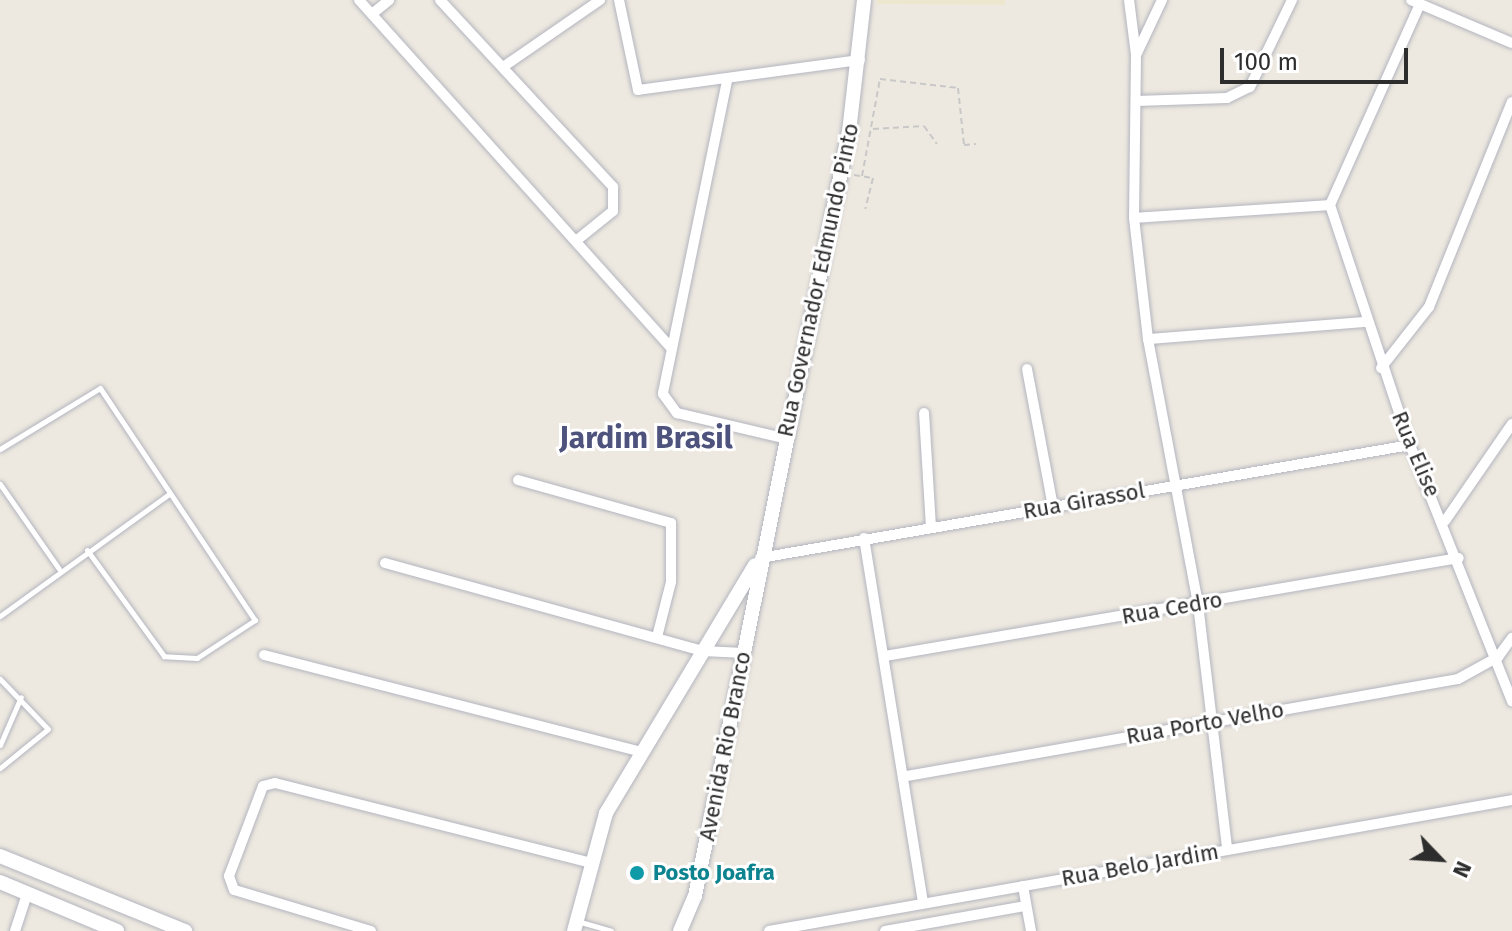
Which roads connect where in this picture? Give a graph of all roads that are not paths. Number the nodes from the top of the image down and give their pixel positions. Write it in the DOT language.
graph roads {
  1 [pos="359,0"];
  2 [pos="389,0"];
  3 [pos="440,0"];
  4 [pos="600,0"];
  5 [pos="619,0"];
  6 [pos="864,0"];
  7 [pos="1129,0"];
  8 [pos="1162,0"];
  9 [pos="1292,0"];
  10 [pos="1415,2"];
  11 [pos="372,14"];
  12 [pos="1512,43"];
  13 [pos="1136,55"];
  14 [pos="863,59"];
  15 [pos="503,67"];
  16 [pos="727,81"];
  17 [pos="1136,101"];
  18 [pos="1512,102"];
  19 [pos="1330,205"];
  20 [pos="1134,218"];
  21 [pos="576,241"];
  22 [pos="1365,322"];
  23 [pos="1148,339"];
  24 [pos="670,347"];
  25 [pos="1381,368"];
  26 [pos="1027,369"];
  27 [pos="924,413"];
  28 [pos="1512,424"];
  29 [pos="784,438"];
  30 [pos="1410,445"];
  31 [pos="0,449"];
  32 [pos="518,480"];
  33 [pos="0,484"];
  34 [pos="1174,486"];
  35 [pos="169,494"];
  36 [pos="1053,507"];
  37 [pos="1445,521"];
  38 [pos="931,526"];
  39 [pos="864,538"];
  40 [pos="87,550"];
  41 [pos="760,558"];
  42 [pos="1459,558"];
  43 [pos="385,563"];
  44 [pos="59,569"];
  45 [pos="1198,604"];
  46 [pos="0,616"];
  47 [pos="657,637"];
  48 [pos="1512,638"];
  49 [pos="703,651"];
  50 [pos="744,653"];
  51 [pos="264,655"];
  52 [pos="885,656"];
  53 [pos="1498,657"];
  54 [pos="0,679"];
  55 [pos="21,697"];
  56 [pos="1512,701"];
  57 [pos="1212,721"];
  58 [pos="0,745"];
  59 [pos="641,752"];
  60 [pos="0,768"];
  61 [pos="907,776"];
  62 [pos="1512,800"];
  63 [pos="1227,849"];
  64 [pos="0,856"];
  65 [pos="591,863"];
  66 [pos="0,882"];
  67 [pos="1023,886"];
  68 [pos="27,894"];
  69 [pos="923,903"];
  70 [pos="1026,906"];
  71 [pos="890,909"];
  72 [pos="576,926"];
  73 [pos="890,930"];
  74 [pos="15,931"];
  75 [pos="117,931"];
  76 [pos="185,931"];
  77 [pos="371,931"];
  78 [pos="611,931"];
  79 [pos="680,931"];
  80 [pos="769,931"];
  81 [pos="1031,931"];
  1 -- 11 [label="street"];
  2 -- 11 [label="street"];
  3 -- 15 [label="street"];
  4 -- 15 [label="street"];
  5 -- 16 [label="street"];
  6 -- 14 [label="street, Rua Governador Edmundo Pinto"];
  7 -- 13 [label="street"];
  8 -- 13 [label="street"];
  9 -- 17 [label="street"];
  10 -- 12 [label="street"];
  10 -- 19 [label="street"];
  11 -- 21 [label="street"];
  13 -- 17 [label="street"];
  14 -- 16 [label="street"];
  14 -- 29 [label="street, Rua Governador Edmundo Pinto"];
  15 -- 21 [label="street"];
  16 -- 24 [label="street"];
  17 -- 20 [label="street"];
  18 -- 25 [label="street"];
  19 -- 20 [label="street"];
  19 -- 22 [label="street, Rua Elise"];
  20 -- 23 [label="street"];
  21 -- 24 [label="street"];
  22 -- 23 [label="street"];
  22 -- 25 [label="street, Rua Elise"];
  23 -- 34 [label="street"];
  24 -- 29 [label="street"];
  25 -- 30 [label="street, Rua Elise"];
  26 -- 36 [label="street"];
  27 -- 38 [label="street"];
  28 -- 37 [label="street"];
  29 -- 41 [label="street, Rua Governador Edmundo Pinto"];
  30 -- 34 [label="street, Rua Girassol"];
  30 -- 37 [label="street, Rua Elise"];
  31 -- 35 [label="lane"];
  32 -- 47 [label="street"];
  33 -- 44 [label="lane"];
  34 -- 36 [label="street, Rua Girassol"];
  34 -- 45 [label="street"];
  35 -- 40 [label="lane"];
  35 -- 40 [label="lane"];
  36 -- 38 [label="street, Rua Girassol"];
  37 -- 42 [label="street, Rua Elise"];
  38 -- 39 [label="street, Rua Girassol"];
  39 -- 41 [label="street, Rua Girassol"];
  39 -- 52 [label="street"];
  40 -- 44 [label="lane"];
  41 -- 49 [label="street"];
  41 -- 50 [label="street, Avenida Rio Branco"];
  42 -- 45 [label="street, Rua Cedro"];
  42 -- 53 [label="street, Rua Elise"];
  43 -- 47 [label="street"];
  44 -- 46 [label="lane"];
  45 -- 52 [label="street, Rua Cedro"];
  45 -- 57 [label="street"];
  47 -- 49 [label="street"];
  48 -- 53 [label="street"];
  49 -- 50 [label="street"];
  49 -- 59 [label="street"];
  50 -- 79 [label="street, Avenida Rio Branco"];
  51 -- 59 [label="street"];
  52 -- 61 [label="street"];
  53 -- 56 [label="street, Rua Elise"];
  53 -- 57 [label="street, Rua Porto Velho"];
  54 -- 55 [label="lane"];
  55 -- 58 [label="lane"];
  55 -- 60 [label="lane"];
  57 -- 61 [label="street, Rua Porto Velho"];
  57 -- 63 [label="street"];
  59 -- 65 [label="street"];
  61 -- 69 [label="street"];
  62 -- 63 [label="street, Rua Belo Jardim"];
  63 -- 67 [label="street, Rua Belo Jardim"];
  64 -- 76 [label="street"];
  65 -- 72 [label="street"];
  65 -- 77 [label="street"];
  66 -- 68 [label="street"];
  67 -- 69 [label="street, Rua Belo Jardim"];
  67 -- 70 [label="street"];
  68 -- 74 [label="street"];
  68 -- 75 [label="street"];
  69 -- 71 [label="street, Rua Belo Jardim"];
  70 -- 73 [label="street"];
  70 -- 81 [label="street"];
  71 -- 73 [label="street"];
  71 -- 80 [label="street, Rua Belo Jardim"];
  72 -- 78 [label="lane"];
}
